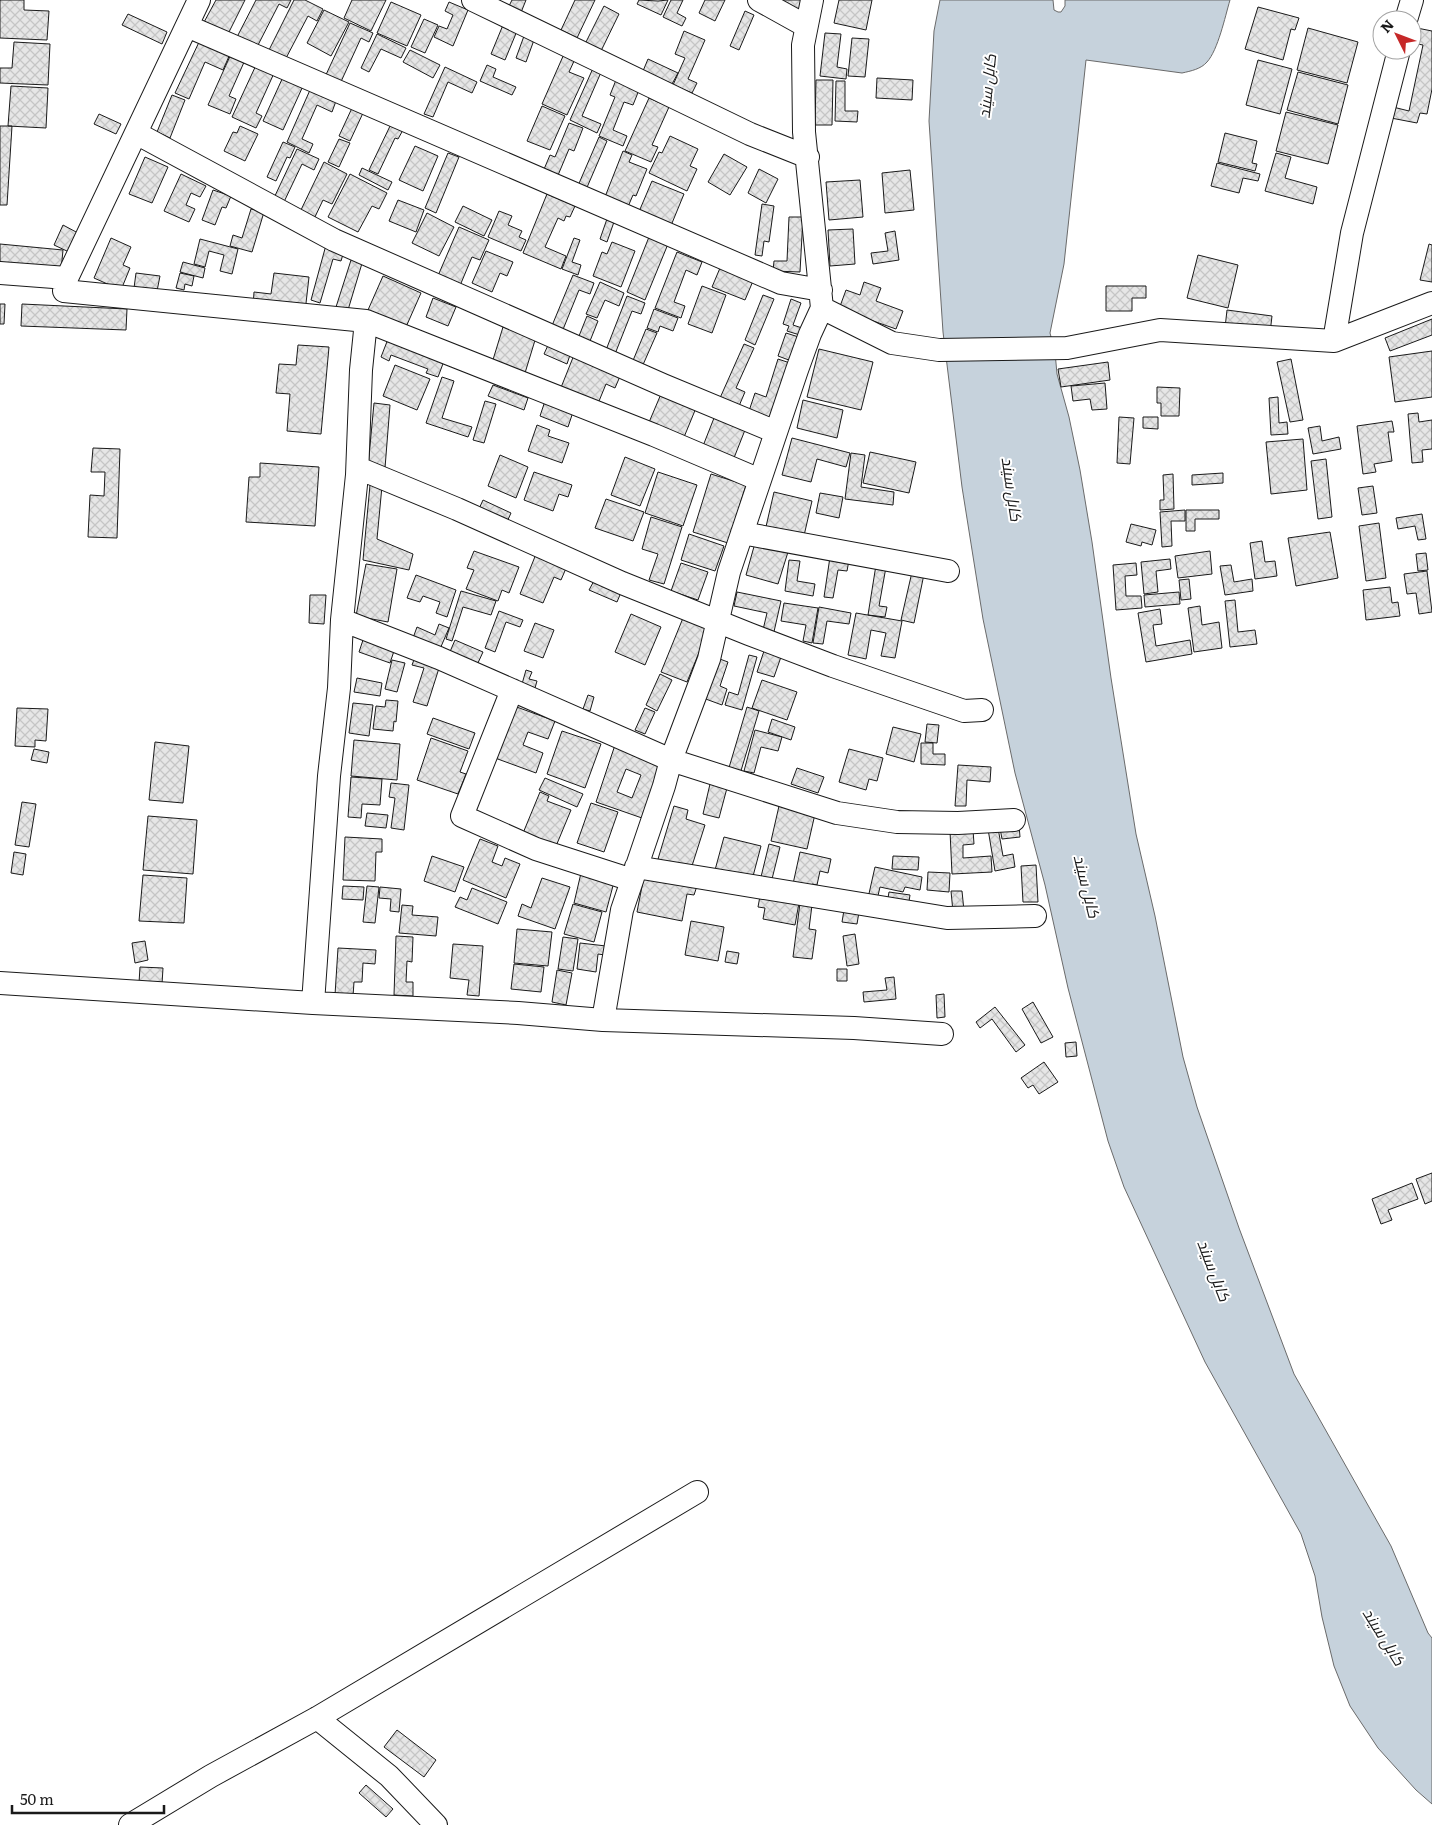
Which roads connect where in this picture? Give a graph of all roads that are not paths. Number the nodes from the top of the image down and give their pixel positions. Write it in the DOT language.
graph roads {
  1 [pos="200,0"];
  2 [pos="473,0"];
  3 [pos="759,0"];
  4 [pos="812,0"];
  5 [pos="187,26"];
  6 [pos="806,26"];
  7 [pos="1396,60"];
  8 [pos="136,133"];
  9 [pos="808,157"];
  10 [pos="0,273"];
  11 [pos="67,278"];
  12 [pos="822,299"];
  13 [pos="1432,302"];
  14 [pos="366,321"];
  15 [pos="1334,341"];
  16 [pos="776,432"];
  17 [pos="358,468"];
  18 [pos="760,480"];
  19 [pos="742,533"];
  20 [pos="948,571"];
  21 [pos="342,620"];
  22 [pos="717,621"];
  23 [pos="512,690"];
  24 [pos="982,710"];
  25 [pos="671,760"];
  26 [pos="1014,820"];
  27 [pos="634,874"];
  28 [pos="1035,916"];
  29 [pos="0,983"];
  30 [pos="313,1003"];
  31 [pos="603,1020"];
  32 [pos="942,1034"];
  33 [pos="697,1492"];
  34 [pos="317,1718"];
  35 [pos="130,1825"];
  36 [pos="436,1825"];
  1 -- 5 [label="street"];
  2 -- 9 [label="street"];
  3 -- 6 [label="street"];
  4 -- 6 [label="street"];
  5 -- 8 [label="street"];
  5 -- 12 [label="street"];
  6 -- 9 [label="street"];
  7 -- 15 [label="street"];
  8 -- 11 [label="street"];
  8 -- 16 [label="street"];
  9 -- 12 [label="street"];
  10 -- 11 [label="street"];
  11 -- 14 [label="street"];
  12 -- 15 [label="street"];
  12 -- 16 [label="street"];
  13 -- 15 [label="street"];
  14 -- 17 [label="street"];
  14 -- 18 [label="street"];
  16 -- 18 [label="street"];
  17 -- 21 [label="street"];
  17 -- 22 [label="street"];
  18 -- 19 [label="street"];
  19 -- 20 [label="street"];
  19 -- 22 [label="street"];
  21 -- 23 [label="street"];
  21 -- 30 [label="street"];
  22 -- 24 [label="street"];
  22 -- 25 [label="street"];
  23 -- 25 [label="street"];
  23 -- 27 [label="street"];
  25 -- 26 [label="street"];
  25 -- 27 [label="street"];
  27 -- 28 [label="street"];
  27 -- 31 [label="street"];
  29 -- 30 [label="street"];
  30 -- 31 [label="street"];
  31 -- 32 [label="street"];
  33 -- 34 [label="street"];
  34 -- 35 [label="street"];
  34 -- 36 [label="street"];
}
